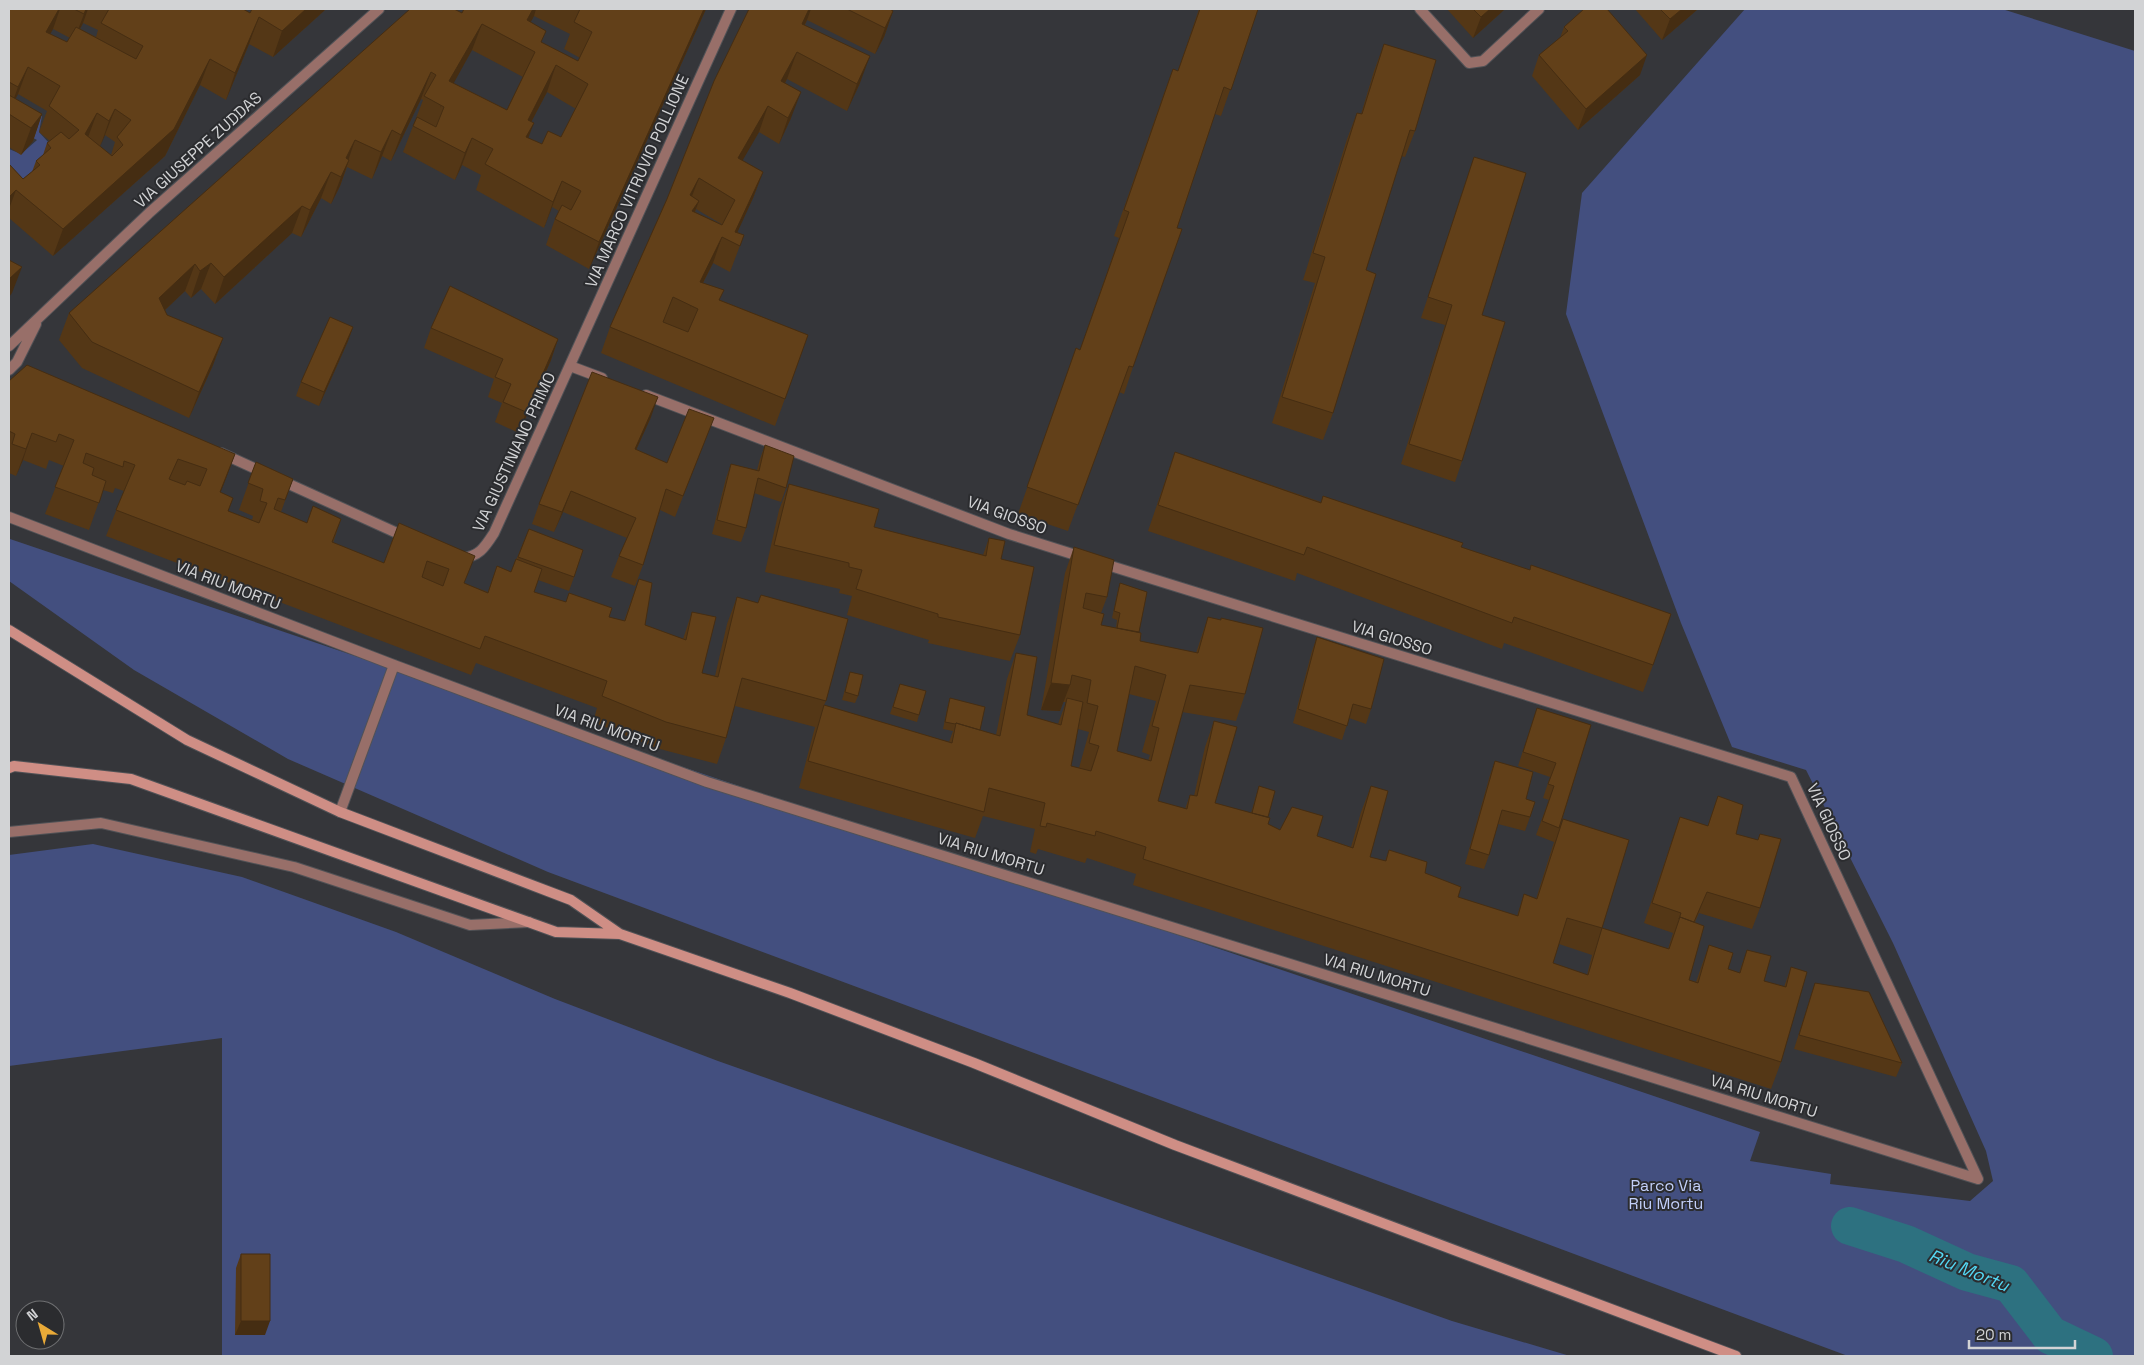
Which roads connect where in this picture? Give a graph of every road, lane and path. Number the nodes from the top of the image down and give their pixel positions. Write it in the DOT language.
graph roads {
  1 [pos="379,9"];
  2 [pos="731,9"];
  3 [pos="1420,9"];
  4 [pos="1538,9"];
  5 [pos="39,318"];
  6 [pos="9,346"];
  7 [pos="17,362"];
  8 [pos="570,366"];
  9 [pos="30,368"];
  10 [pos="9,370"];
  11 [pos="608,380"];
  12 [pos="636,391"];
  13 [pos="206,447"];
  14 [pos="9,517"];
  15 [pos="422,544"];
  16 [pos="449,557"];
  17 [pos="9,630"];
  18 [pos="394,666"];
  19 [pos="9,768"];
  20 [pos="340,812"];
  21 [pos="9,832"];
  22 [pos="528,922"];
  23 [pos="620,934"];
  24 [pos="1978,1179"];
  25 [pos="1736,1356"];
  1 -- 5 [label="street, VIA GIUSEPPE ZUDDAS"];
  2 -- 8 [label="street, VIA MARCO VITRUVIO POLLIONE"];
  3 -- 4 [label="street"];
  5 -- 6 [label="street, VIA GIUSEPPE ZUDDAS"];
  5 -- 7 [label="street, VIA GIUSEPPE ZUDDAS"];
  7 -- 9 [label="street"];
  7 -- 10 [label="street, VIA GIUSEPPE ZUDDAS"];
  8 -- 11 [label="street"];
  8 -- 16 [label="street, VIA GIUSTINIANO PRIMO"];
  12 -- 24 [label="street, VIA GIOSSO"];
  13 -- 15 [label="street"];
  14 -- 18 [label="street, VIA RIU MORTU"];
  17 -- 20 [label="main road"];
  18 -- 20 [label="street"];
  18 -- 24 [label="street, VIA RIU MORTU"];
  19 -- 22 [label="main road"];
  20 -- 23 [label="main road"];
  21 -- 22 [label="street"];
  22 -- 23 [label="main road"];
  23 -- 25 [label="main road"];
}
